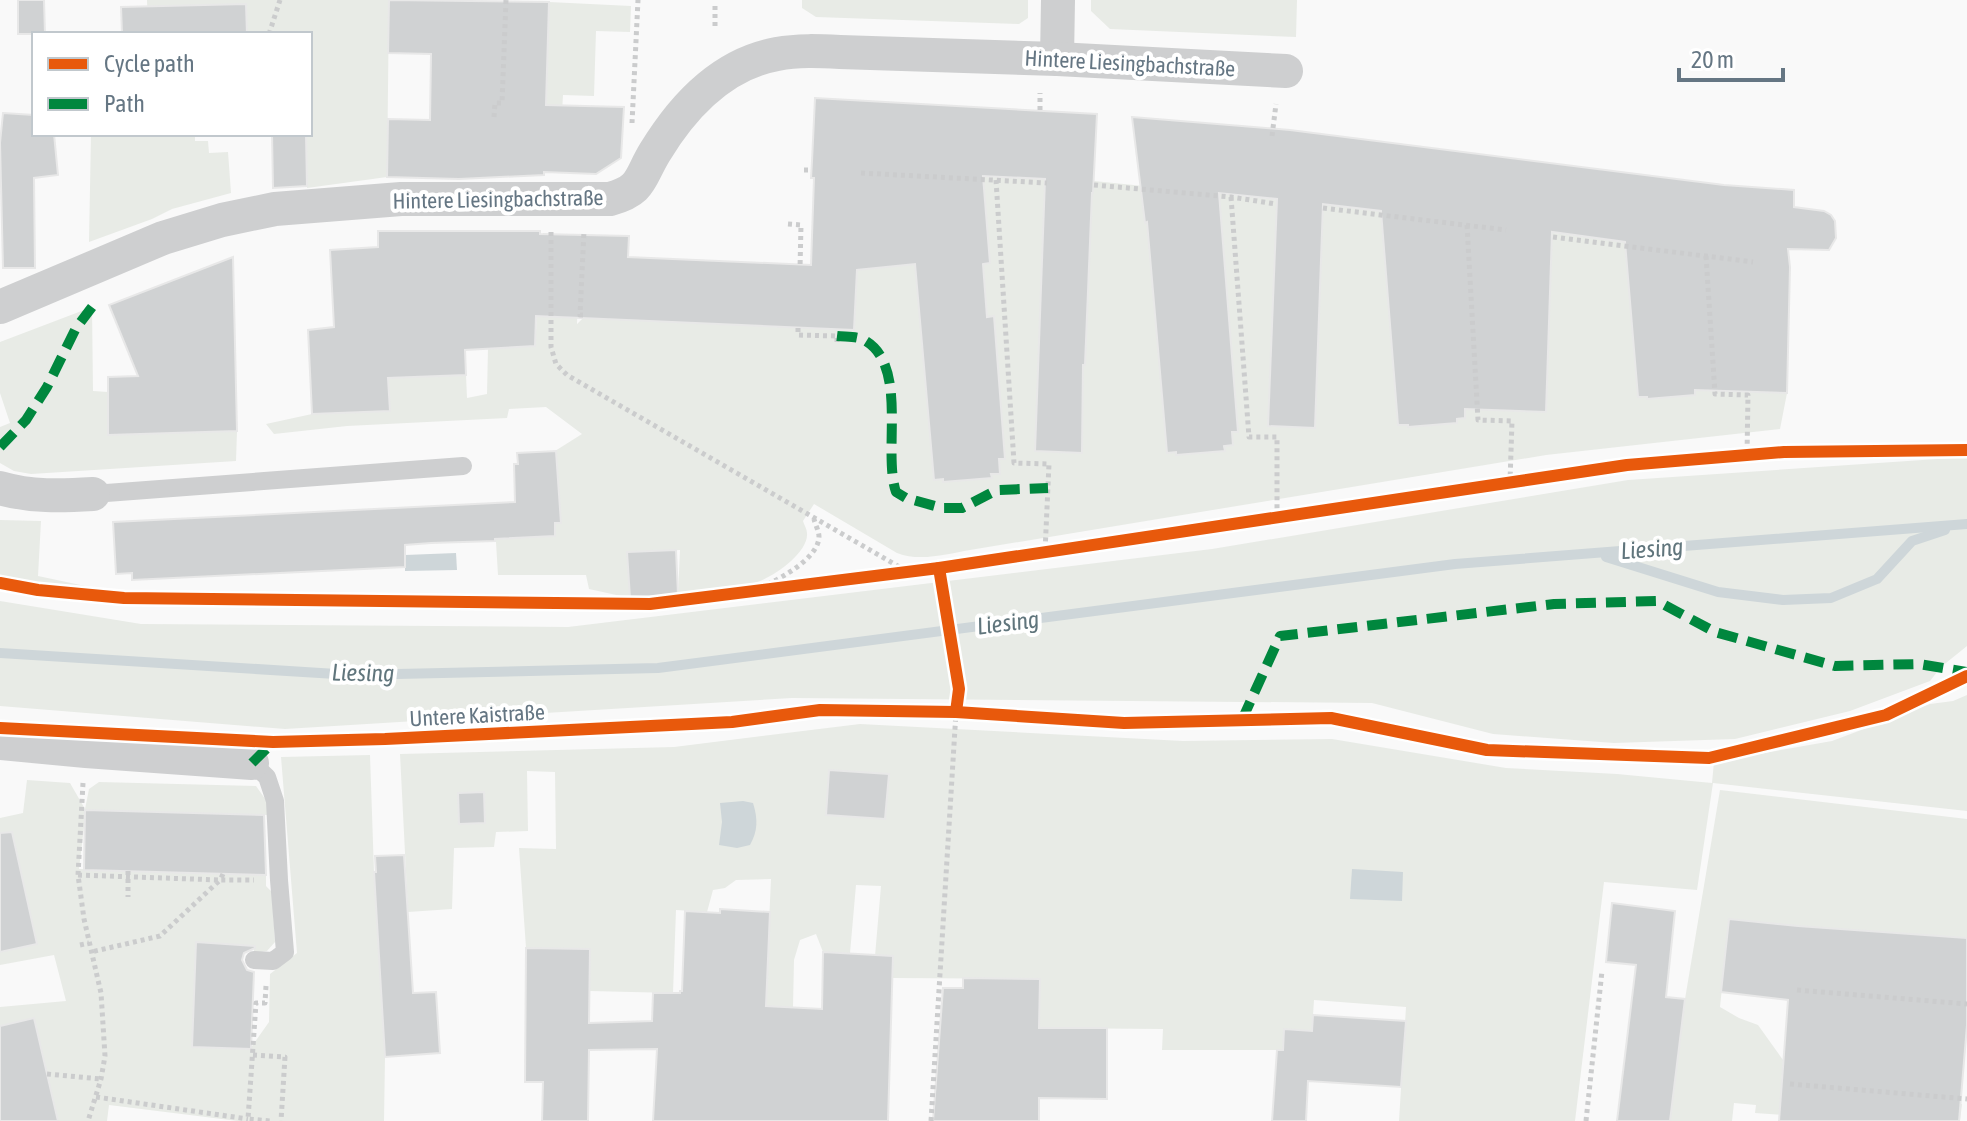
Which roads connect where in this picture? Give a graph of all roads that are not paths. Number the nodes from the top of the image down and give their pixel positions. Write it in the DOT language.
graph roads {
  1 [pos="1058,0"];
  2 [pos="1057,59"];
  3 [pos="1281,87"];
  4 [pos="0,307"];
  5 [pos="463,466"];
  6 [pos="0,488"];
  7 [pos="93,494"];
  8 [pos="0,743"];
  9 [pos="252,763"];
  10 [pos="254,960"];
  1 -- 2 [label="street"];
  2 -- 3 [label="street, Hintere Liesingbachstraße"];
  2 -- 4 [label="street, Hintere Liesingbachstraße"];
  5 -- 7 [label="lane"];
  6 -- 7 [label="street"];
  8 -- 9 [label="street"];
  9 -- 10 [label="lane"];
}
